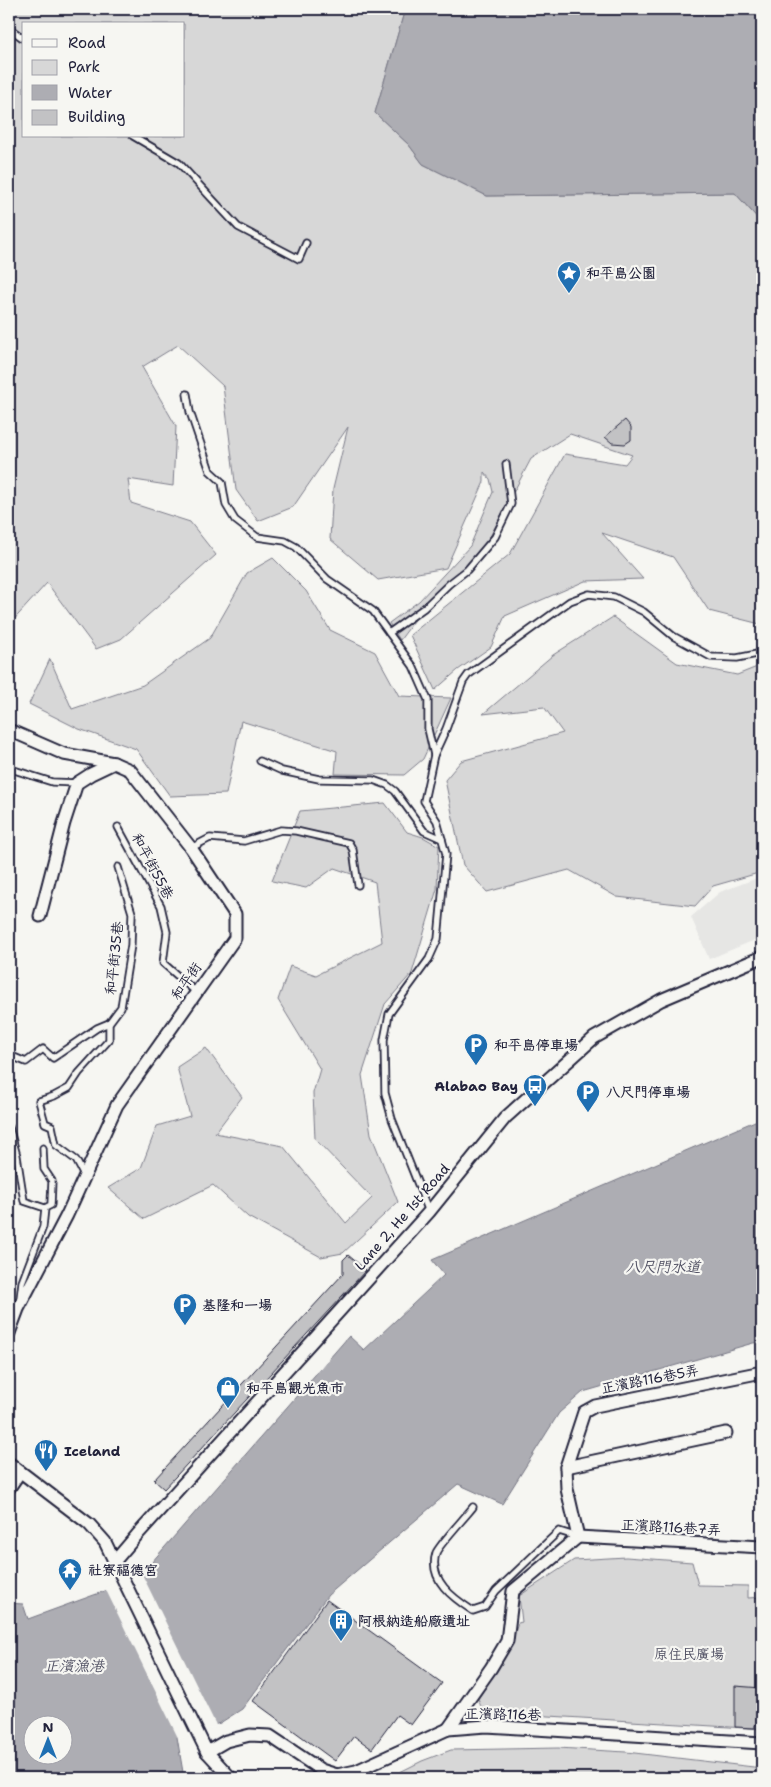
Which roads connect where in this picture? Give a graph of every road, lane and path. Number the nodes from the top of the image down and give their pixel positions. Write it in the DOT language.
graph roads {
  1 [pos="9,28"];
  2 [pos="22,38"];
  3 [pos="136,138"];
  4 [pos="306,243"];
  5 [pos="187,394"];
  6 [pos="506,464"];
  7 [pos="389,633"];
  8 [pos="762,653"];
  9 [pos="9,730"];
  10 [pos="434,755"];
  11 [pos="260,761"];
  12 [pos="114,763"];
  13 [pos="9,770"];
  14 [pos="77,783"];
  15 [pos="118,827"];
  16 [pos="442,839"];
  17 [pos="191,848"];
  18 [pos="118,867"];
  19 [pos="358,885"];
  20 [pos="40,916"];
  21 [pos="762,957"];
  22 [pos="196,992"];
  23 [pos="110,1023"];
  24 [pos="9,1055"];
  25 [pos="9,1127"];
  26 [pos="42,1148"];
  27 [pos="86,1176"];
  28 [pos="45,1208"];
  29 [pos="429,1212"];
  30 [pos="18,1309"];
  31 [pos="9,1333"];
  32 [pos="762,1372"];
  33 [pos="726,1433"];
  34 [pos="9,1463"];
  35 [pos="566,1467"];
  36 [pos="20,1472"];
  37 [pos="9,1488"];
  38 [pos="473,1507"];
  39 [pos="578,1537"];
  40 [pos="762,1547"];
  41 [pos="116,1566"];
  42 [pos="448,1728"];
  43 [pos="762,1743"];
  44 [pos="207,1752"];
  45 [pos="231,1778"];
  1 -- 2 [label="lane"];
  3 -- 4 [label="lane"];
  5 -- 7 [label="lane"];
  6 -- 7 [label="lane"];
  7 -- 10 [label="lane"];
  8 -- 10 [label="lane"];
  9 -- 12 [label="street, 和平街"];
  10 -- 16 [label="lane"];
  11 -- 16 [label="lane"];
  12 -- 14 [label="street"];
  12 -- 17 [label="street, 和平街"];
  13 -- 14 [label="lane"];
  14 -- 20 [label="street"];
  15 -- 22 [label="lane, 和平街55巷"];
  16 -- 29 [label="lane"];
  17 -- 19 [label="lane"];
  17 -- 22 [label="street, 和平街"];
  18 -- 23 [label="lane, 和平街35巷"];
  21 -- 29 [label="street, Lane 2, He 1st Road"];
  22 -- 27 [label="street, 和平街"];
  23 -- 24 [label="lane"];
  23 -- 27 [label="lane, 和平街35巷"];
  25 -- 28 [label="lane"];
  26 -- 28 [label="lane"];
  27 -- 30 [label="street, 和平街"];
  28 -- 30 [label="lane"];
  29 -- 41 [label="street, Lane 2, He 1st Road"];
  30 -- 31 [label="street, 和平街"];
  32 -- 35 [label="street, 正濱路116巷5弄"];
  33 -- 35 [label="street"];
  34 -- 36 [label="street"];
  35 -- 39 [label="street, 正濱路116巷5弄"];
  36 -- 37 [label="street"];
  36 -- 41 [label="street"];
  38 -- 39 [label="lane"];
  39 -- 40 [label="street, 正濱路116巷7弄"];
  39 -- 42 [label="street"];
  41 -- 44 [label="street"];
  42 -- 43 [label="street, 正濱路116巷"];
  42 -- 44 [label="street, 正濱路116巷"];
  44 -- 45 [label="street"];
}
